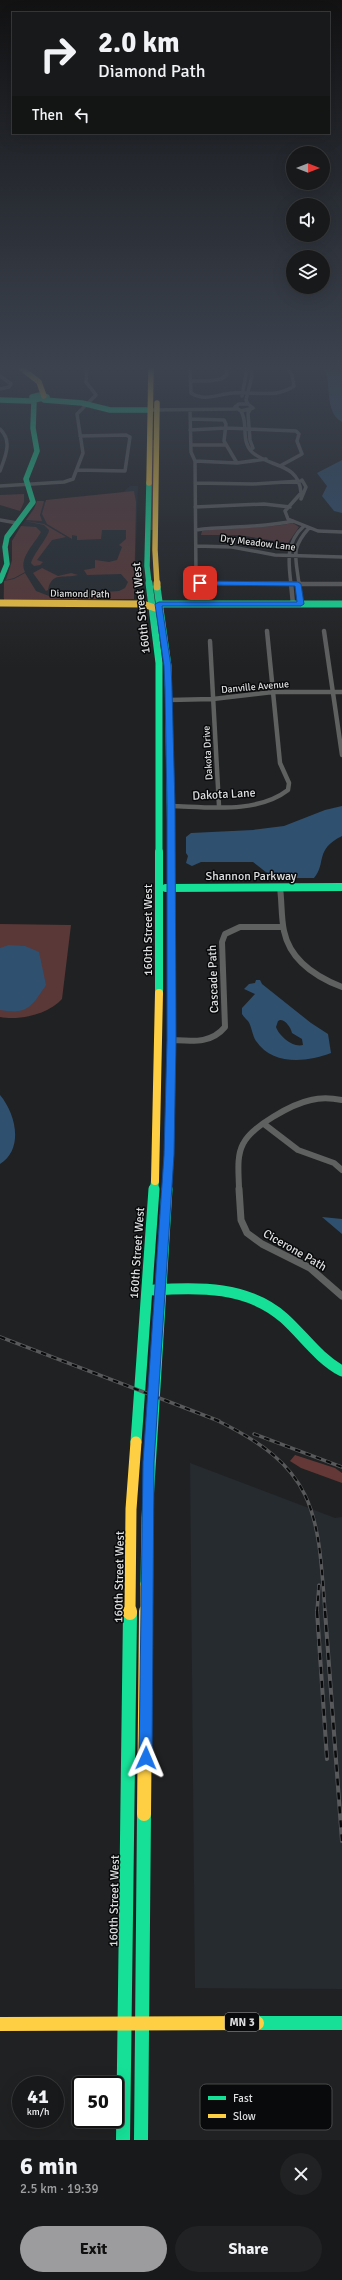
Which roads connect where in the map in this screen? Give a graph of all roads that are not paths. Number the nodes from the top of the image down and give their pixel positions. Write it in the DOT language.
graph roads {
  1 [pos="31,468"];
  2 [pos="127,468"];
  3 [pos="152,468"];
  4 [pos="154,468"];
  5 [pos="195,468"];
  6 [pos="285,468"];
  7 [pos="77,470"];
  8 [pos="299,479"];
  9 [pos="195,481"];
  10 [pos="0,486"];
  11 [pos="29,489"];
  12 [pos="195,507"];
  13 [pos="290,507"];
  14 [pos="0,520"];
  15 [pos="293,521"];
  16 [pos="17,523"];
  17 [pos="304,526"];
  18 [pos="309,528"];
  19 [pos="196,530"];
  20 [pos="342,532"];
  21 [pos="196,546"];
  22 [pos="289,556"];
  23 [pos="295,556"];
  24 [pos="342,557"];
  25 [pos="6,561"];
  26 [pos="0,569"];
  27 [pos="0,581"];
  28 [pos="292,583"];
  29 [pos="298,584"];
  30 [pos="342,584"];
  31 [pos="0,599"];
  32 [pos="5,603"];
  33 [pos="155,604"];
  34 [pos="297,604"];
  35 [pos="342,604"];
  36 [pos="267,631"];
  37 [pos="324,631"];
  38 [pos="210,641"];
  39 [pos="159,665"];
  40 [pos="273,692"];
  41 [pos="333,692"];
  42 [pos="342,692"];
  43 [pos="213,699"];
  44 [pos="169,700"];
  45 [pos="342,755"];
  46 [pos="171,806"];
  47 [pos="218,806"];
  48 [pos="342,887"];
  49 [pos="160,888"];
  50 [pos="171,888"];
  51 [pos="280,888"];
  52 [pos="283,927"];
  53 [pos="342,987"];
  54 [pos="172,1040"];
  55 [pos="342,1100"];
  56 [pos="264,1124"];
  57 [pos="342,1170"];
  58 [pos="147,1290"];
  59 [pos="160,1290"];
  60 [pos="342,1296"];
  61 [pos="342,1371"];
  62 [pos="342,2023"];
  63 [pos="0,2024"];
  64 [pos="124,2024"];
  65 [pos="143,2024"];
  66 [pos="122,2140"];
  67 [pos="142,2140"];
  1 -- 11 [label="main road"];
  2 -- 7 [label="street"];
  3 -- 33 [label="main road, 160th Street West"];
  4 -- 33 [label="main road, 160th Street West"];
  5 -- 9 [label="street"];
  6 -- 8 [label="street"];
  7 -- 11 [label="street"];
  8 -- 9 [label="street"];
  8 -- 13 [label="street"];
  9 -- 12 [label="street"];
  10 -- 11 [label="street"];
  11 -- 16 [label="main road"];
  12 -- 13 [label="street"];
  12 -- 19 [label="street"];
  13 -- 15 [label="street"];
  14 -- 16 [label="street"];
  15 -- 17 [label="street"];
  15 -- 19 [label="street"];
  16 -- 25 [label="main road"];
  17 -- 18 [label="street"];
  17 -- 22 [label="street"];
  18 -- 20 [label="street"];
  18 -- 23 [label="street"];
  19 -- 21 [label="street"];
  21 -- 22 [label="street, Dry Meadow Lane"];
  21 -- 28 [label="street"];
  22 -- 23 [label="street, Dry Meadow Lane"];
  22 -- 28 [label="street"];
  23 -- 24 [label="street, Dry Meadow Lane"];
  23 -- 29 [label="street"];
  25 -- 26 [label="main road"];
  25 -- 27 [label="main road"];
  28 -- 29 [label="street"];
  28 -- 34 [label="street"];
  29 -- 30 [label="street"];
  29 -- 34 [label="street"];
  31 -- 32 [label="main road"];
  32 -- 33 [label="main road, Diamond Path"];
  33 -- 34 [label="main road, Diamond Path"];
  33 -- 39 [label="main road, 160th Street West"];
  33 -- 44 [label="main road, 160th Street West"];
  34 -- 35 [label="main road, Diamond Path"];
  36 -- 40 [label="street"];
  37 -- 41 [label="street"];
  38 -- 43 [label="street, Dakota Drive"];
  39 -- 44 [label="main road"];
  39 -- 49 [label="main road, 160th Street West"];
  40 -- 41 [label="street, Danville Avenue"];
  40 -- 43 [label="street, Danville Avenue"];
  40 -- 47 [label="street, Dakota Lane"];
  41 -- 42 [label="street, Danville Avenue"];
  41 -- 45 [label="street"];
  43 -- 44 [label="street, Danville Avenue"];
  43 -- 47 [label="street, Dakota Drive"];
  44 -- 46 [label="main road, 160th Street West"];
  46 -- 47 [label="street, Dakota Lane"];
  46 -- 50 [label="main road, 160th Street West"];
  48 -- 51 [label="main road, Shannon Parkway"];
  49 -- 50 [label="main road, Shannon Parkway"];
  49 -- 58 [label="main road, 160th Street West"];
  50 -- 51 [label="main road, Shannon Parkway"];
  50 -- 54 [label="main road, 160th Street West"];
  51 -- 52 [label="street"];
  52 -- 53 [label="street"];
  52 -- 54 [label="street, Cascade Path"];
  54 -- 59 [label="main road, 160th Street West"];
  55 -- 56 [label="street, Cicerone Path"];
  56 -- 57 [label="street"];
  56 -- 60 [label="street, Cicerone Path"];
  58 -- 59 [label="main road"];
  58 -- 64 [label="main road, 160th Street West"];
  59 -- 61 [label="main road"];
  59 -- 65 [label="main road, 160th Street West"];
  62 -- 65 [label="main road, MN 3"];
  63 -- 64 [label="main road, MN 3"];
  64 -- 65 [label="main road, MN 3"];
  64 -- 66 [label="main road, 160th Street West"];
  65 -- 67 [label="main road, 160th Street West"];
}
